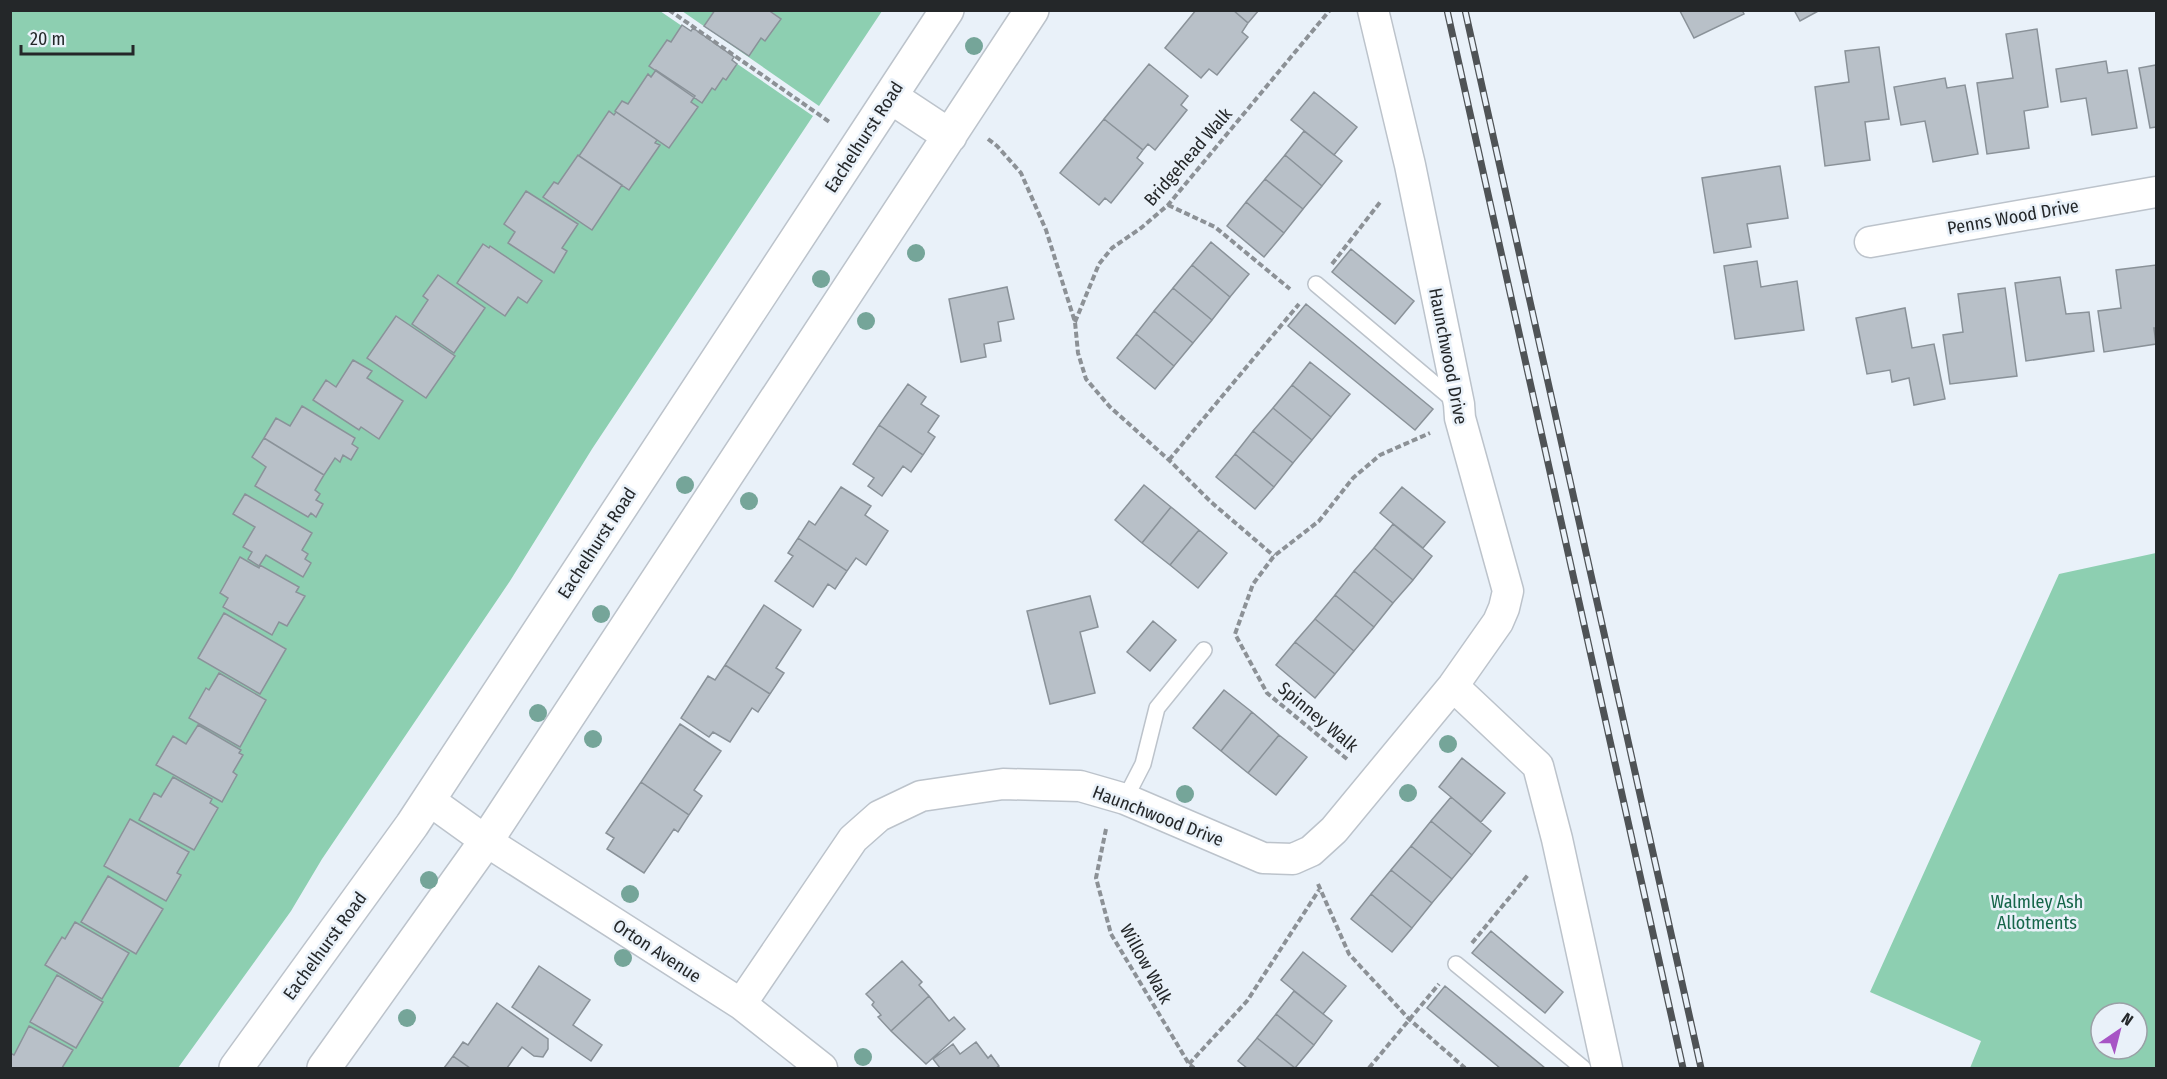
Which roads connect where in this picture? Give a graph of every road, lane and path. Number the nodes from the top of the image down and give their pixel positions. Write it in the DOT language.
graph roads {
  1 [pos="669,10"];
  2 [pos="947,10"];
  3 [pos="1032,10"];
  4 [pos="1330,10"];
  5 [pos="1373,10"];
  6 [pos="891,97"];
  7 [pos="955,128"];
  8 [pos="860,143"];
  9 [pos="1410,165"];
  10 [pos="2157,192"];
  11 [pos="1168,205"];
  12 [pos="1870,242"];
  13 [pos="1316,284"];
  14 [pos="1303,299"];
  15 [pos="1075,322"];
  16 [pos="1459,411"];
  17 [pos="1169,460"];
  18 [pos="1274,556"];
  19 [pos="1204,650"];
  20 [pos="1453,686"];
  21 [pos="1374,782"];
  22 [pos="1125,799"];
  23 [pos="429,800"];
  24 [pos="486,841"];
  25 [pos="1311,851"];
  26 [pos="1319,890"];
  27 [pos="1456,964"];
  28 [pos="741,1004"];
  29 [pos="1189,1064"];
  30 [pos="236,1068"];
  31 [pos="324,1068"];
  32 [pos="822,1068"];
  33 [pos="1194,1068"];
  34 [pos="1465,1068"];
  35 [pos="1583,1068"];
  36 [pos="1607,1068"];
  1 -- 8 [label="path"];
  2 -- 6 [label="main road, Eachelhurst Road"];
  3 -- 7 [label="main road"];
  4 -- 11 [label="path, Bridgehead Walk"];
  5 -- 9 [label="street, Haunchwood Drive"];
  6 -- 7 [label="main road"];
  6 -- 8 [label="main road, Eachelhurst Road"];
  7 -- 15 [label="path, Bridgehead Walk"];
  7 -- 24 [label="main road"];
  8 -- 23 [label="main road, Eachelhurst Road"];
  9 -- 13 [label="path"];
  9 -- 16 [label="street, Haunchwood Drive"];
  10 -- 12 [label="street, Penns Wood Drive"];
  11 -- 14 [label="path"];
  11 -- 15 [label="path, Bridgehead Walk"];
  13 -- 14 [label="path"];
  13 -- 16 [label="lane"];
  14 -- 17 [label="path"];
  15 -- 17 [label="path, Bridgehead Walk"];
  16 -- 18 [label="path, Spinney Walk"];
  16 -- 20 [label="street, Haunchwood Drive"];
  17 -- 18 [label="path, Bridgehead Walk"];
  18 -- 21 [label="path, Spinney Walk"];
  19 -- 22 [label="lane"];
  20 -- 21 [label="street, Haunchwood Drive"];
  20 -- 36 [label="street"];
  21 -- 25 [label="street, Haunchwood Drive"];
  22 -- 25 [label="street, Haunchwood Drive"];
  22 -- 28 [label="street, Haunchwood Drive"];
  22 -- 29 [label="path, Willow Walk"];
  23 -- 24 [label="street, Orton Avenue"];
  23 -- 30 [label="main road, Eachelhurst Road"];
  24 -- 28 [label="street, Orton Avenue"];
  24 -- 31 [label="main road"];
  25 -- 26 [label="path"];
  26 -- 29 [label="path"];
  26 -- 34 [label="path"];
  27 -- 35 [label="lane"];
  28 -- 32 [label="street, Orton Avenue"];
  29 -- 33 [label="path, Willow Walk"];
}
